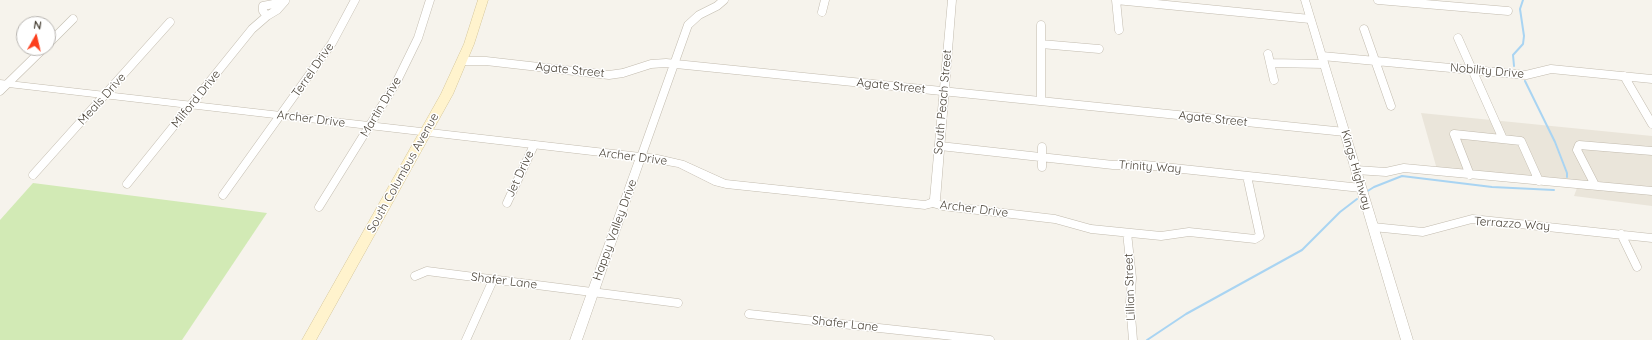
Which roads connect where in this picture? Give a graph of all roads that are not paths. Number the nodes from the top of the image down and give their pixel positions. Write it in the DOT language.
graph roads {
  1 [pos="356,0"];
  2 [pos="430,0"];
  3 [pos="483,0"];
  4 [pos="724,0"];
  5 [pos="825,0"];
  6 [pos="952,0"];
  7 [pos="1116,0"];
  8 [pos="1305,0"];
  9 [pos="1378,0"];
  10 [pos="284,1"];
  11 [pos="1508,11"];
  12 [pos="822,12"];
  13 [pos="73,19"];
  14 [pos="1310,19"];
  15 [pos="170,22"];
  16 [pos="1040,25"];
  17 [pos="1119,30"];
  18 [pos="1364,30"];
  19 [pos="56,36"];
  20 [pos="1458,38"];
  21 [pos="1041,44"];
  22 [pos="1099,49"];
  23 [pos="1268,54"];
  24 [pos="35,56"];
  25 [pos="1323,60"];
  26 [pos="462,61"];
  27 [pos="1376,61"];
  28 [pos="1270,63"];
  29 [pos="674,64"];
  30 [pos="1471,70"];
  31 [pos="1624,76"];
  32 [pos="1652,79"];
  33 [pos="1274,80"];
  34 [pos="2,86"];
  35 [pos="944,91"];
  36 [pos="105,96"];
  37 [pos="1041,101"];
  38 [pos="191,105"];
  39 [pos="1391,106"];
  40 [pos="280,116"];
  41 [pos="1652,124"];
  42 [pos="370,126"];
  43 [pos="426,132"];
  44 [pos="1345,132"];
  45 [pos="1503,139"];
  46 [pos="534,145"];
  47 [pos="940,146"];
  48 [pos="1042,148"];
  49 [pos="1652,151"];
  50 [pos="641,157"];
  51 [pos="1042,157"];
  52 [pos="1042,167"];
  53 [pos="1356,170"];
  54 [pos="1470,174"];
  55 [pos="33,175"];
  56 [pos="1247,176"];
  57 [pos="1538,181"];
  58 [pos="127,184"];
  59 [pos="1595,185"];
  60 [pos="1361,188"];
  61 [pos="1652,191"];
  62 [pos="223,195"];
  63 [pos="507,203"];
  64 [pos="933,203"];
  65 [pos="319,207"];
  66 [pos="1373,227"];
  67 [pos="1127,233"];
  68 [pos="1621,234"];
  69 [pos="1652,238"];
  70 [pos="1637,267"];
  71 [pos="415,276"];
  72 [pos="493,280"];
  73 [pos="593,292"];
  74 [pos="678,303"];
  75 [pos="749,314"];
  76 [pos="309,340"];
  77 [pos="466,340"];
  78 [pos="576,340"];
  79 [pos="990,340"];
  80 [pos="1133,340"];
  81 [pos="1407,340"];
  1 -- 40 [label="street, Terrel Drive"];
  2 -- 42 [label="street, Martin Drive"];
  3 -- 26 [label="main road, South Columbus Avenue"];
  4 -- 29 [label="street, Happy Valley Drive"];
  5 -- 12 [label="street"];
  6 -- 35 [label="street, South Peach Street"];
  7 -- 14 [label="street"];
  7 -- 17 [label="street"];
  8 -- 14 [label="street, Kings Highway"];
  9 -- 11 [label="street"];
  10 -- 38 [label="street, Milford Drive"];
  13 -- 19 [label="street"];
  14 -- 25 [label="street, Kings Highway"];
  15 -- 36 [label="street, Meals Drive"];
  16 -- 21 [label="street"];
  18 -- 27 [label="street"];
  20 -- 30 [label="street"];
  21 -- 22 [label="street"];
  21 -- 37 [label="street"];
  23 -- 28 [label="street"];
  24 -- 34 [label="street"];
  25 -- 27 [label="street, Nobility Drive"];
  25 -- 28 [label="street, Nobility Drive"];
  25 -- 44 [label="street, Kings Highway"];
  26 -- 29 [label="street, Agate Street"];
  26 -- 43 [label="main road, South Columbus Avenue"];
  27 -- 30 [label="street, Nobility Drive"];
  27 -- 39 [label="street"];
  28 -- 33 [label="street"];
  29 -- 35 [label="street, Agate Street"];
  29 -- 50 [label="street, Happy Valley Drive"];
  30 -- 31 [label="street, Nobility Drive"];
  30 -- 45 [label="street"];
  31 -- 32 [label="street, Nobility Drive"];
  31 -- 41 [label="street"];
  34 -- 36 [label="street, Archer Drive"];
  35 -- 37 [label="street, Agate Street"];
  35 -- 47 [label="street, South Peach Street"];
  36 -- 38 [label="street, Archer Drive"];
  36 -- 55 [label="street, Meals Drive"];
  37 -- 44 [label="street, Agate Street"];
  38 -- 40 [label="street, Archer Drive"];
  38 -- 58 [label="street, Milford Drive"];
  40 -- 42 [label="street, Archer Drive"];
  40 -- 62 [label="street, Terrel Drive"];
  42 -- 43 [label="street, Archer Drive"];
  42 -- 65 [label="street, Martin Drive"];
  43 -- 46 [label="street, Archer Drive"];
  43 -- 76 [label="main road, South Columbus Avenue"];
  44 -- 53 [label="street, Kings Highway"];
  45 -- 54 [label="street"];
  45 -- 57 [label="street"];
  46 -- 50 [label="street, Archer Drive"];
  46 -- 63 [label="street, Jet Drive"];
  47 -- 51 [label="street, Trinity Way"];
  47 -- 64 [label="street, South Peach Street"];
  48 -- 51 [label="street"];
  49 -- 59 [label="street"];
  50 -- 64 [label="street, Archer Drive"];
  50 -- 73 [label="street, Happy Valley Drive"];
  51 -- 52 [label="street"];
  51 -- 56 [label="street, Trinity Way"];
  53 -- 54 [label="street"];
  53 -- 60 [label="street, Kings Highway"];
  54 -- 57 [label="street"];
  56 -- 60 [label="street, Trinity Way"];
  56 -- 67 [label="street, Archer Drive"];
  57 -- 59 [label="street"];
  59 -- 61 [label="street"];
  60 -- 66 [label="street, Kings Highway"];
  64 -- 67 [label="street, Archer Drive"];
  66 -- 68 [label="street, Terrazzo Way"];
  66 -- 81 [label="street, Kings Highway"];
  67 -- 80 [label="street, Lillian Street"];
  68 -- 69 [label="street, Terrazzo Way"];
  68 -- 70 [label="street"];
  71 -- 72 [label="street, Shafer Lane"];
  72 -- 73 [label="street, Shafer Lane"];
  72 -- 77 [label="street"];
  73 -- 74 [label="street, Shafer Lane"];
  73 -- 78 [label="street, Happy Valley Drive"];
  75 -- 79 [label="street, Shafer Lane"];
}
